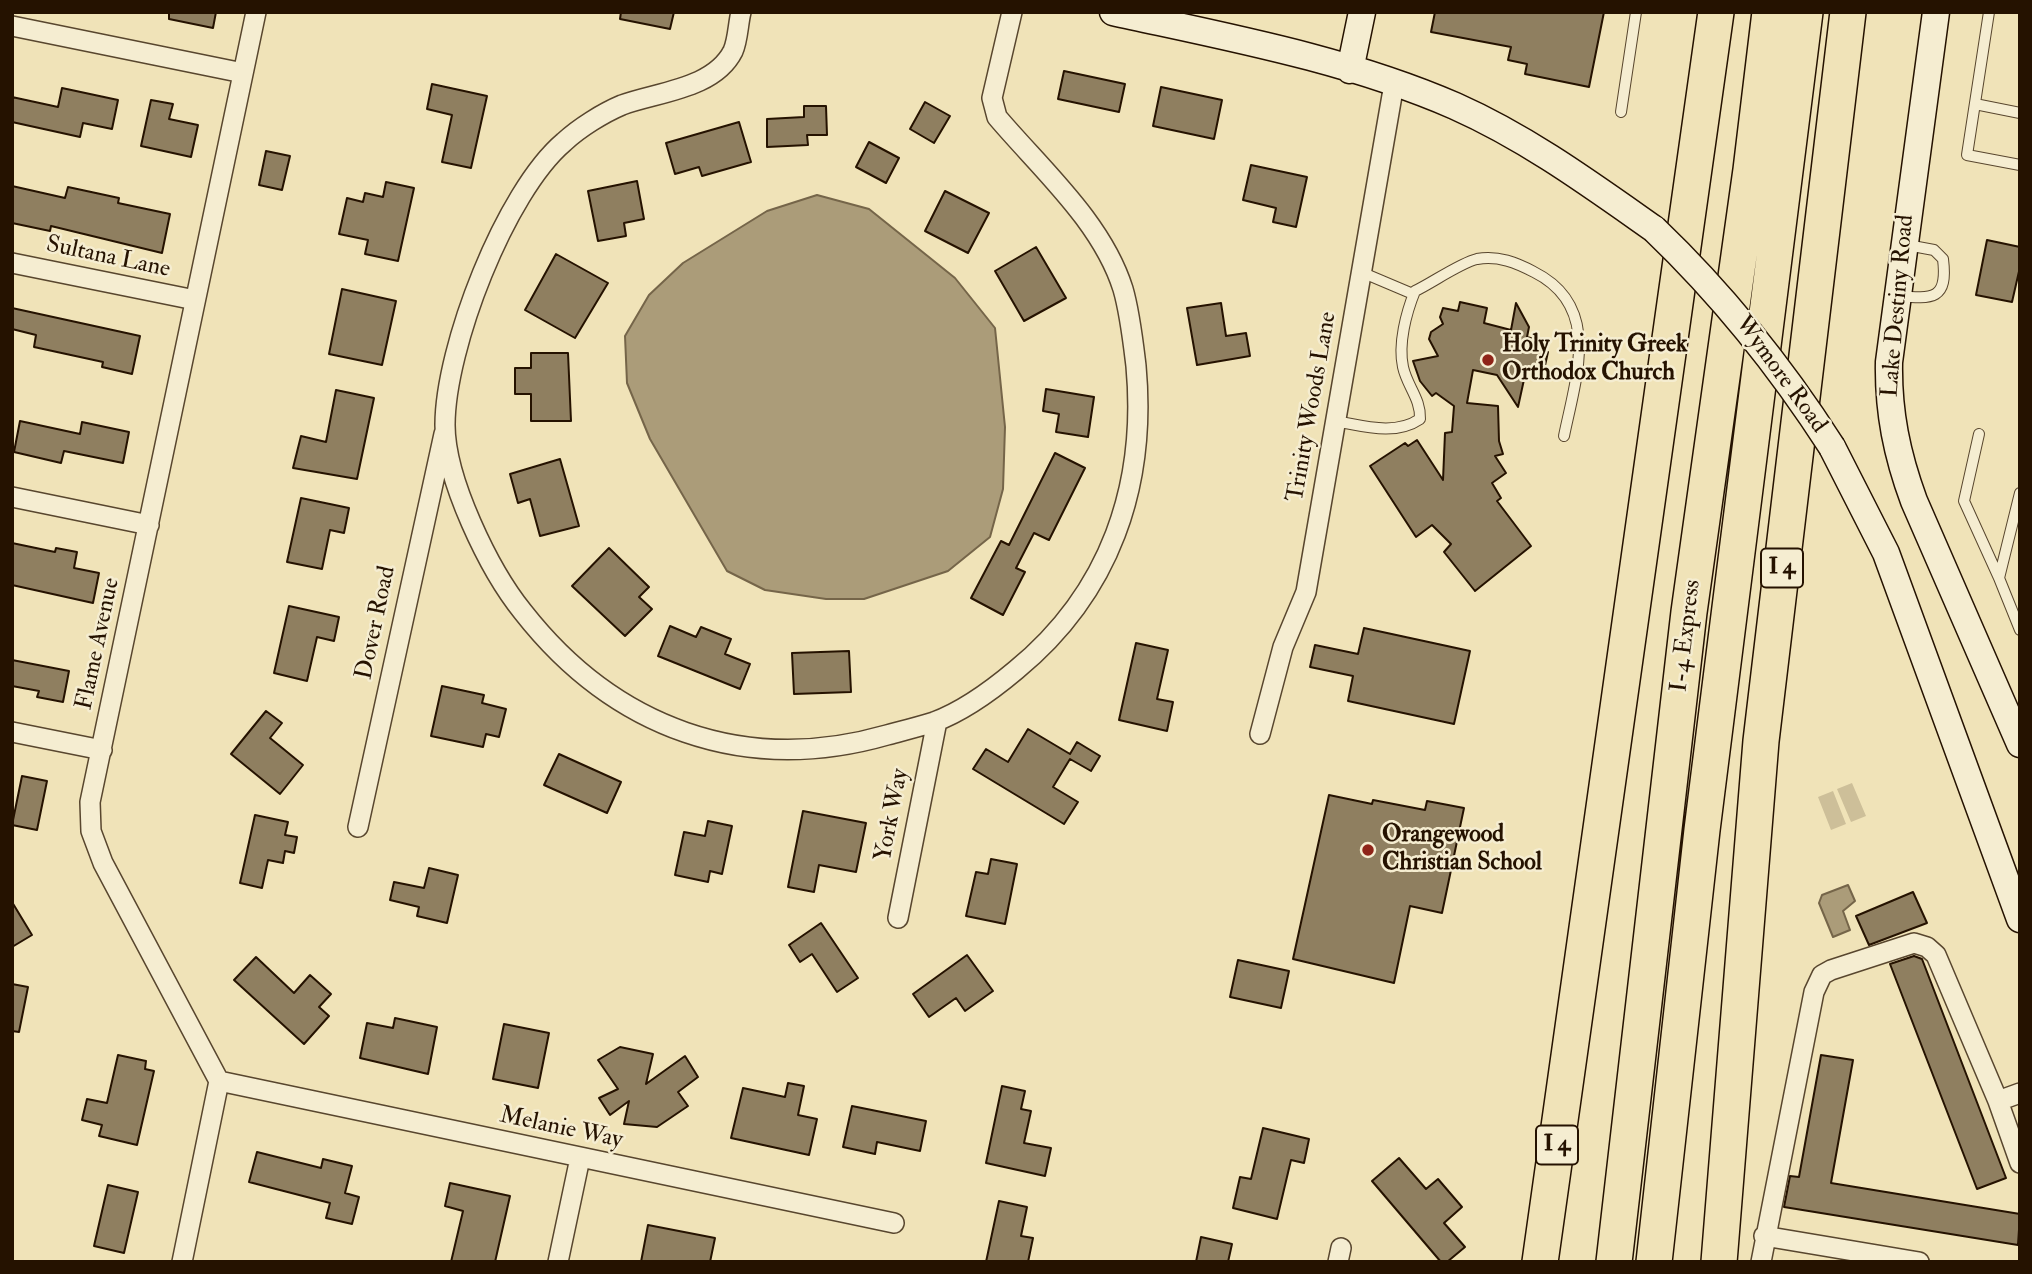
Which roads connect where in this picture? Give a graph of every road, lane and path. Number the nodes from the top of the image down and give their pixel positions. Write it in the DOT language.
graph roads {
  1 [pos="256,12"];
  2 [pos="741,12"];
  3 [pos="1012,12"];
  4 [pos="1113,12"];
  5 [pos="1362,12"];
  6 [pos="1636,12"];
  7 [pos="1716,12"];
  8 [pos="1770,12"];
  9 [pos="1805,12"];
  10 [pos="1848,12"];
  11 [pos="1936,12"];
  12 [pos="1989,12"];
  13 [pos="12,26"];
  14 [pos="1350,70"];
  15 [pos="243,73"];
  16 [pos="1394,84"];
  17 [pos="1975,104"];
  18 [pos="1621,112"];
  19 [pos="2020,113"];
  20 [pos="2020,165"];
  21 [pos="1904,244"];
  22 [pos="12,263"];
  23 [pos="1362,272"];
  24 [pos="1413,294"];
  25 [pos="1898,296"];
  26 [pos="195,300"];
  27 [pos="1335,421"];
  28 [pos="445,429"];
  29 [pos="1979,434"];
  30 [pos="1564,436"];
  31 [pos="2020,493"];
  32 [pos="12,497"];
  33 [pos="149,525"];
  34 [pos="1999,578"];
  35 [pos="2020,630"];
  36 [pos="937,721"];
  37 [pos="12,732"];
  38 [pos="1260,734"];
  39 [pos="2020,744"];
  40 [pos="102,750"];
  41 [pos="358,827"];
  42 [pos="898,918"];
  43 [pos="2020,919"];
  44 [pos="219,1081"];
  45 [pos="2020,1093"];
  46 [pos="1998,1101"];
  47 [pos="580,1158"];
  48 [pos="2020,1163"];
  49 [pos="894,1223"];
  50 [pos="1764,1236"];
  51 [pos="182,1262"];
  52 [pos="558,1262"];
  53 [pos="1540,1262"];
  54 [pos="1614,1262"];
  55 [pos="1654,1262"];
  56 [pos="1719,1262"];
  57 [pos="1761,1262"];
  58 [pos="1919,1262"];
  1 -- 15 [label="street, Flame Avenue"];
  2 -- 28 [label="street"];
  3 -- 36 [label="street"];
  4 -- 14 [label="main road, Wymore Road"];
  5 -- 14 [label="main road"];
  6 -- 18 [label="lane"];
  7 -- 53 [label="highway, I 4"];
  8 -- 54 [label="highway, I-4 Express"];
  9 -- 55 [label="highway, I-4 Express"];
  10 -- 56 [label="highway, I 4"];
  11 -- 21 [label="main road, Lake Destiny Road"];
  12 -- 17 [label="lane"];
  13 -- 15 [label="street"];
  14 -- 16 [label="main road, Wymore Road"];
  15 -- 26 [label="street, Flame Avenue"];
  16 -- 23 [label="street, Trinity Woods Lane"];
  16 -- 43 [label="main road, Wymore Road, bridge"];
  17 -- 19 [label="lane"];
  17 -- 20 [label="lane"];
  21 -- 25 [label="main road, Lake Destiny Road"];
  21 -- 25 [label="lane"];
  22 -- 26 [label="street, Sultana Lane"];
  23 -- 24 [label="lane"];
  23 -- 27 [label="street, Trinity Woods Lane"];
  24 -- 27 [label="lane"];
  24 -- 30 [label="lane"];
  25 -- 39 [label="main road, Lake Destiny Road"];
  26 -- 33 [label="street, Flame Avenue"];
  27 -- 38 [label="street, Trinity Woods Lane"];
  28 -- 36 [label="street"];
  28 -- 41 [label="street, Dover Road"];
  29 -- 34 [label="lane"];
  31 -- 34 [label="lane"];
  32 -- 33 [label="street"];
  33 -- 40 [label="street, Flame Avenue"];
  34 -- 35 [label="lane"];
  36 -- 42 [label="street, York Way"];
  37 -- 40 [label="street"];
  40 -- 44 [label="street, Flame Avenue"];
  44 -- 47 [label="street, Melanie Way"];
  44 -- 51 [label="street"];
  45 -- 46 [label="street"];
  46 -- 48 [label="street"];
  46 -- 50 [label="street"];
  47 -- 49 [label="street, Melanie Way"];
  47 -- 52 [label="street"];
  50 -- 57 [label="street"];
  50 -- 58 [label="street"];
}
